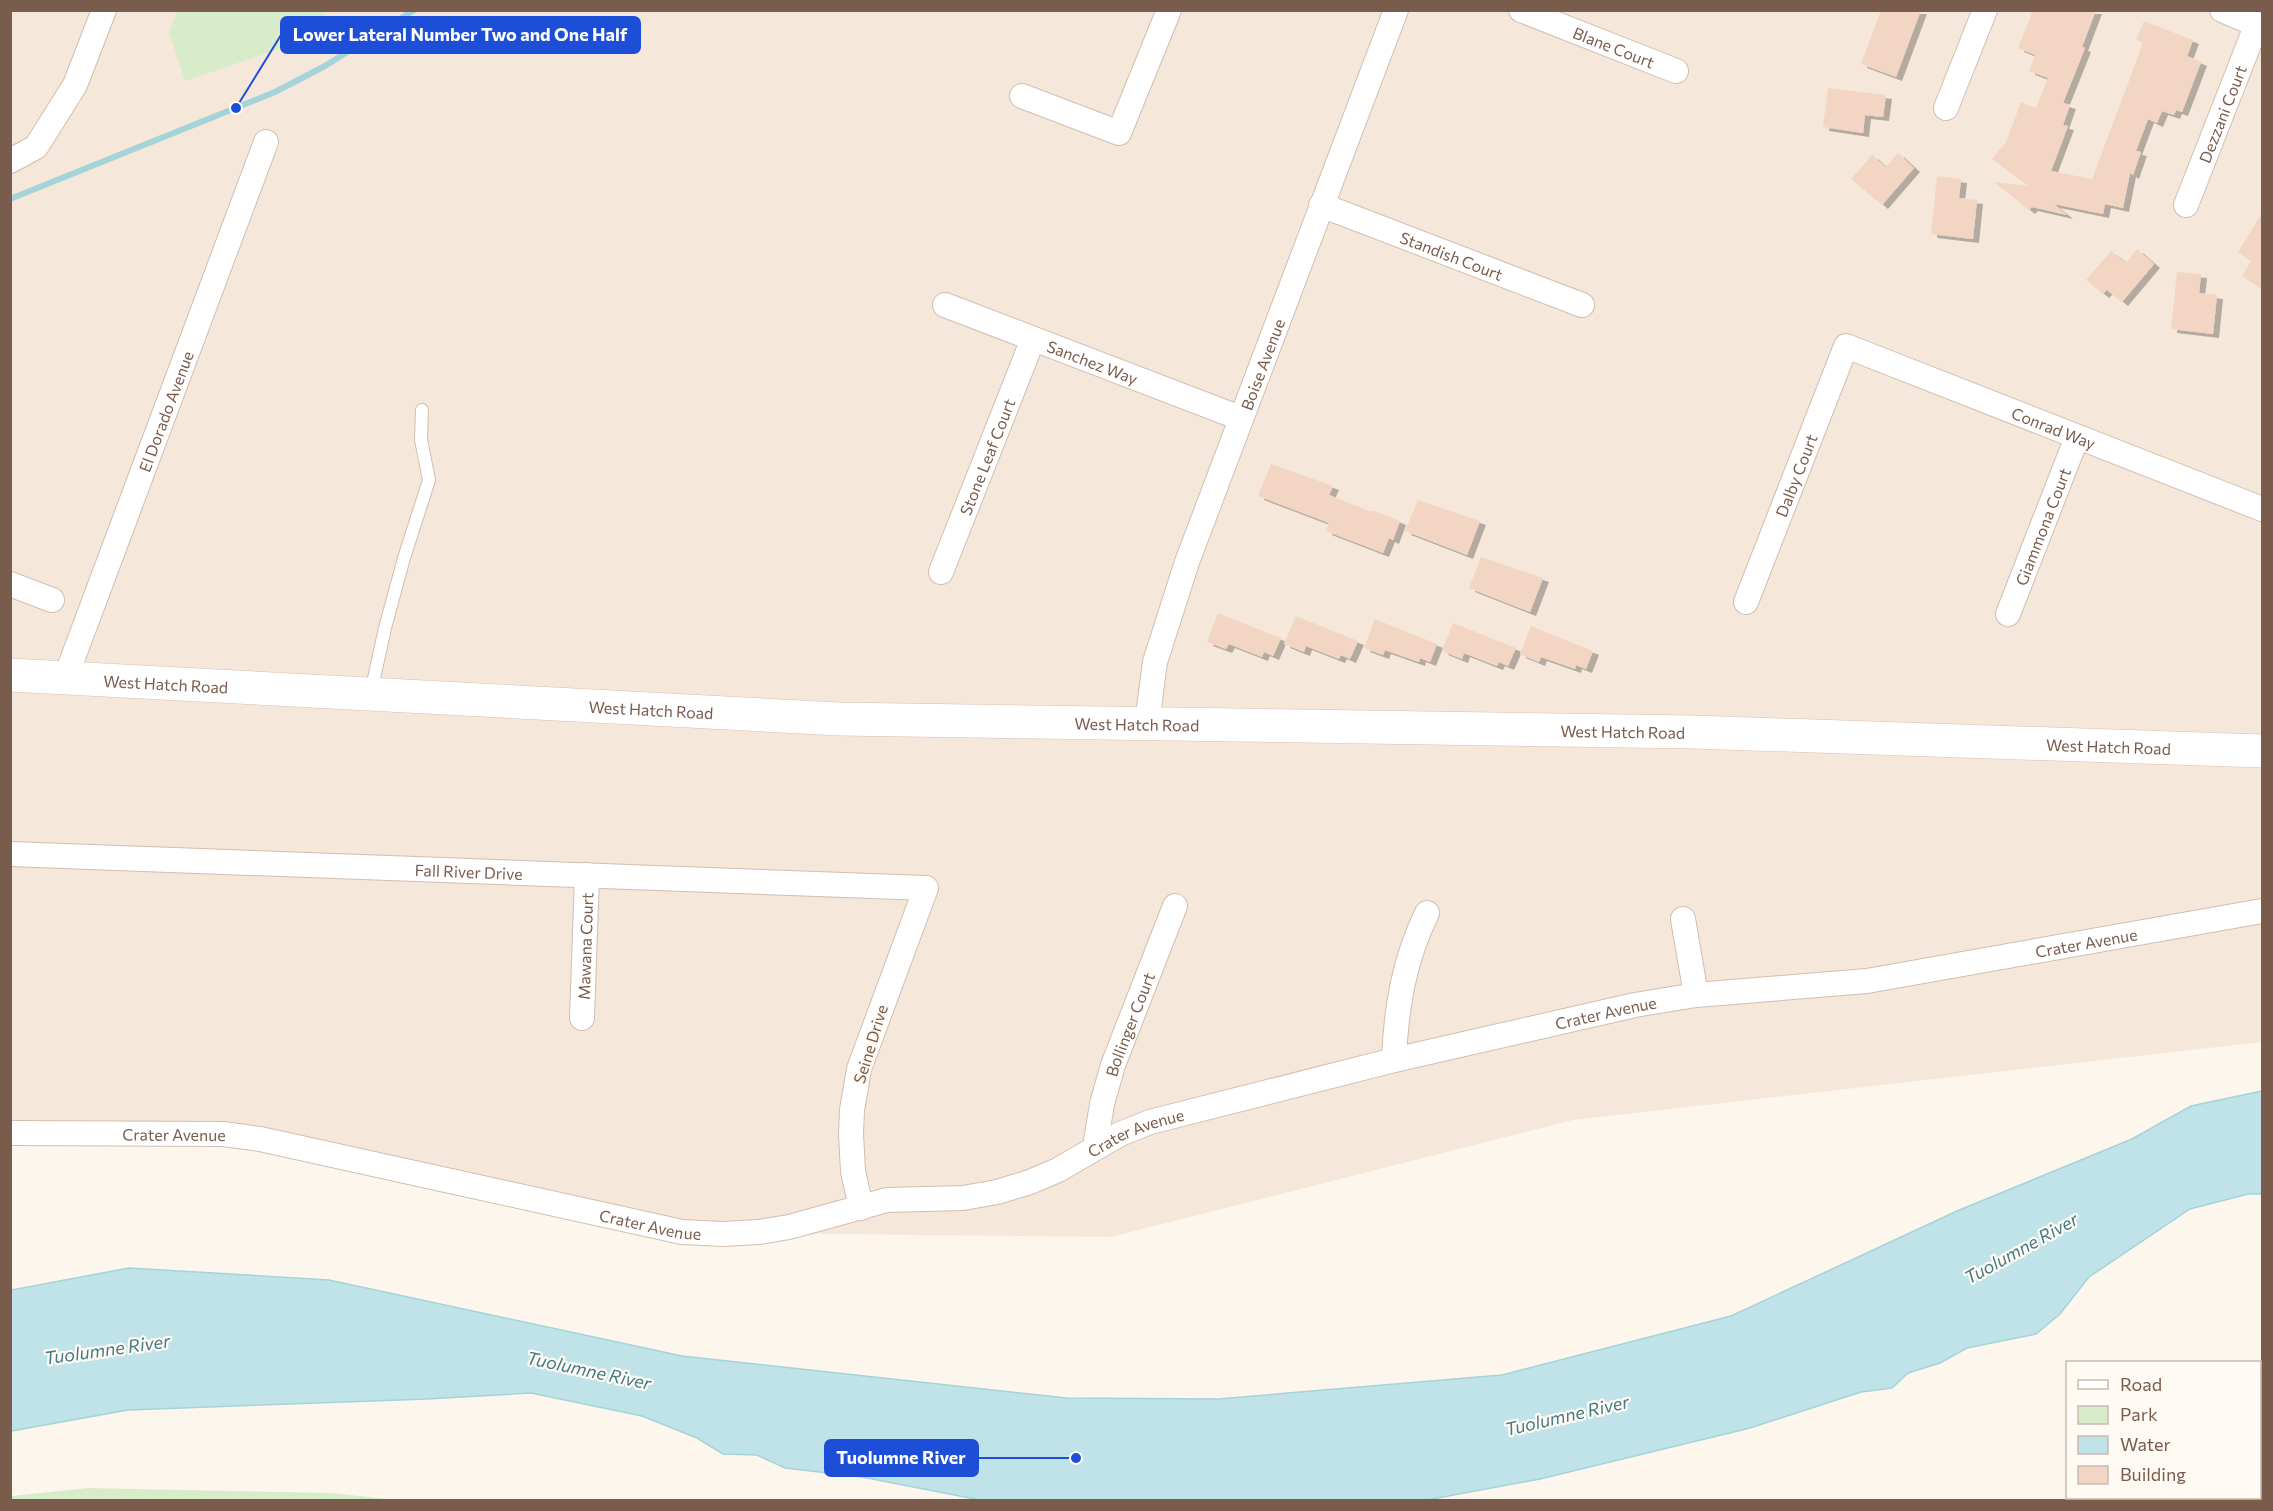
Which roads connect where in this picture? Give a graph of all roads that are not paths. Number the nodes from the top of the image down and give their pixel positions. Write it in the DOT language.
graph roads {
  1 [pos="104,10"];
  2 [pos="1169,10"];
  3 [pos="1396,10"];
  4 [pos="1521,10"];
  5 [pos="1985,10"];
  6 [pos="2222,10"];
  7 [pos="2260,25"];
  8 [pos="1676,71"];
  9 [pos="1022,96"];
  10 [pos="1946,108"];
  11 [pos="266,142"];
  12 [pos="10,161"];
  13 [pos="1321,205"];
  14 [pos="2186,205"];
  15 [pos="945,305"];
  16 [pos="1582,305"];
  17 [pos="1033,339"];
  18 [pos="1846,346"];
  19 [pos="422,410"];
  20 [pos="1240,418"];
  21 [pos="2077,437"];
  22 [pos="2262,509"];
  23 [pos="941,572"];
  24 [pos="10,584"];
  25 [pos="52,600"];
  26 [pos="1746,602"];
  27 [pos="2008,614"];
  28 [pos="10,675"];
  29 [pos="65,679"];
  30 [pos="370,693"];
  31 [pos="1147,723"];
  32 [pos="2262,751"];
  33 [pos="10,854"];
  34 [pos="587,875"];
  35 [pos="926,888"];
  36 [pos="1175,906"];
  37 [pos="2262,911"];
  38 [pos="1427,913"];
  39 [pos="1683,919"];
  40 [pos="1696,995"];
  41 [pos="582,1018"];
  42 [pos="1394,1060"];
  43 [pos="10,1133"];
  44 [pos="1095,1147"];
  45 [pos="861,1208"];
  1 -- 12 [label="street"];
  2 -- 9 [label="street"];
  3 -- 13 [label="street, Boise Avenue"];
  4 -- 8 [label="street, Blane Court"];
  5 -- 10 [label="street"];
  6 -- 7 [label="street"];
  7 -- 14 [label="street, Dezzani Court"];
  11 -- 29 [label="street, El Dorado Avenue"];
  13 -- 16 [label="street, Standish Court"];
  13 -- 20 [label="street, Boise Avenue"];
  15 -- 17 [label="street, Sanchez Way"];
  17 -- 20 [label="street, Sanchez Way"];
  17 -- 23 [label="street, Stone Leaf Court"];
  18 -- 21 [label="street, Conrad Way"];
  18 -- 26 [label="street, Dalby Court"];
  19 -- 30 [label="lane"];
  20 -- 31 [label="street, Boise Avenue"];
  21 -- 22 [label="street, Conrad Way"];
  21 -- 27 [label="street, Giammona Court"];
  24 -- 25 [label="street"];
  28 -- 29 [label="main road, West Hatch Road"];
  29 -- 30 [label="main road, West Hatch Road"];
  30 -- 31 [label="main road, West Hatch Road"];
  31 -- 32 [label="main road, West Hatch Road"];
  33 -- 34 [label="street, Fall River Drive"];
  34 -- 35 [label="street, Fall River Drive"];
  34 -- 41 [label="street, Mawana Court"];
  35 -- 45 [label="street, Seine Drive"];
  36 -- 44 [label="street, Bollinger Court"];
  37 -- 40 [label="street, Crater Avenue"];
  38 -- 42 [label="street"];
  39 -- 40 [label="street"];
  40 -- 42 [label="street, Crater Avenue"];
  42 -- 44 [label="street, Crater Avenue"];
  43 -- 45 [label="street, Crater Avenue"];
  44 -- 45 [label="street, Crater Avenue"];
}
